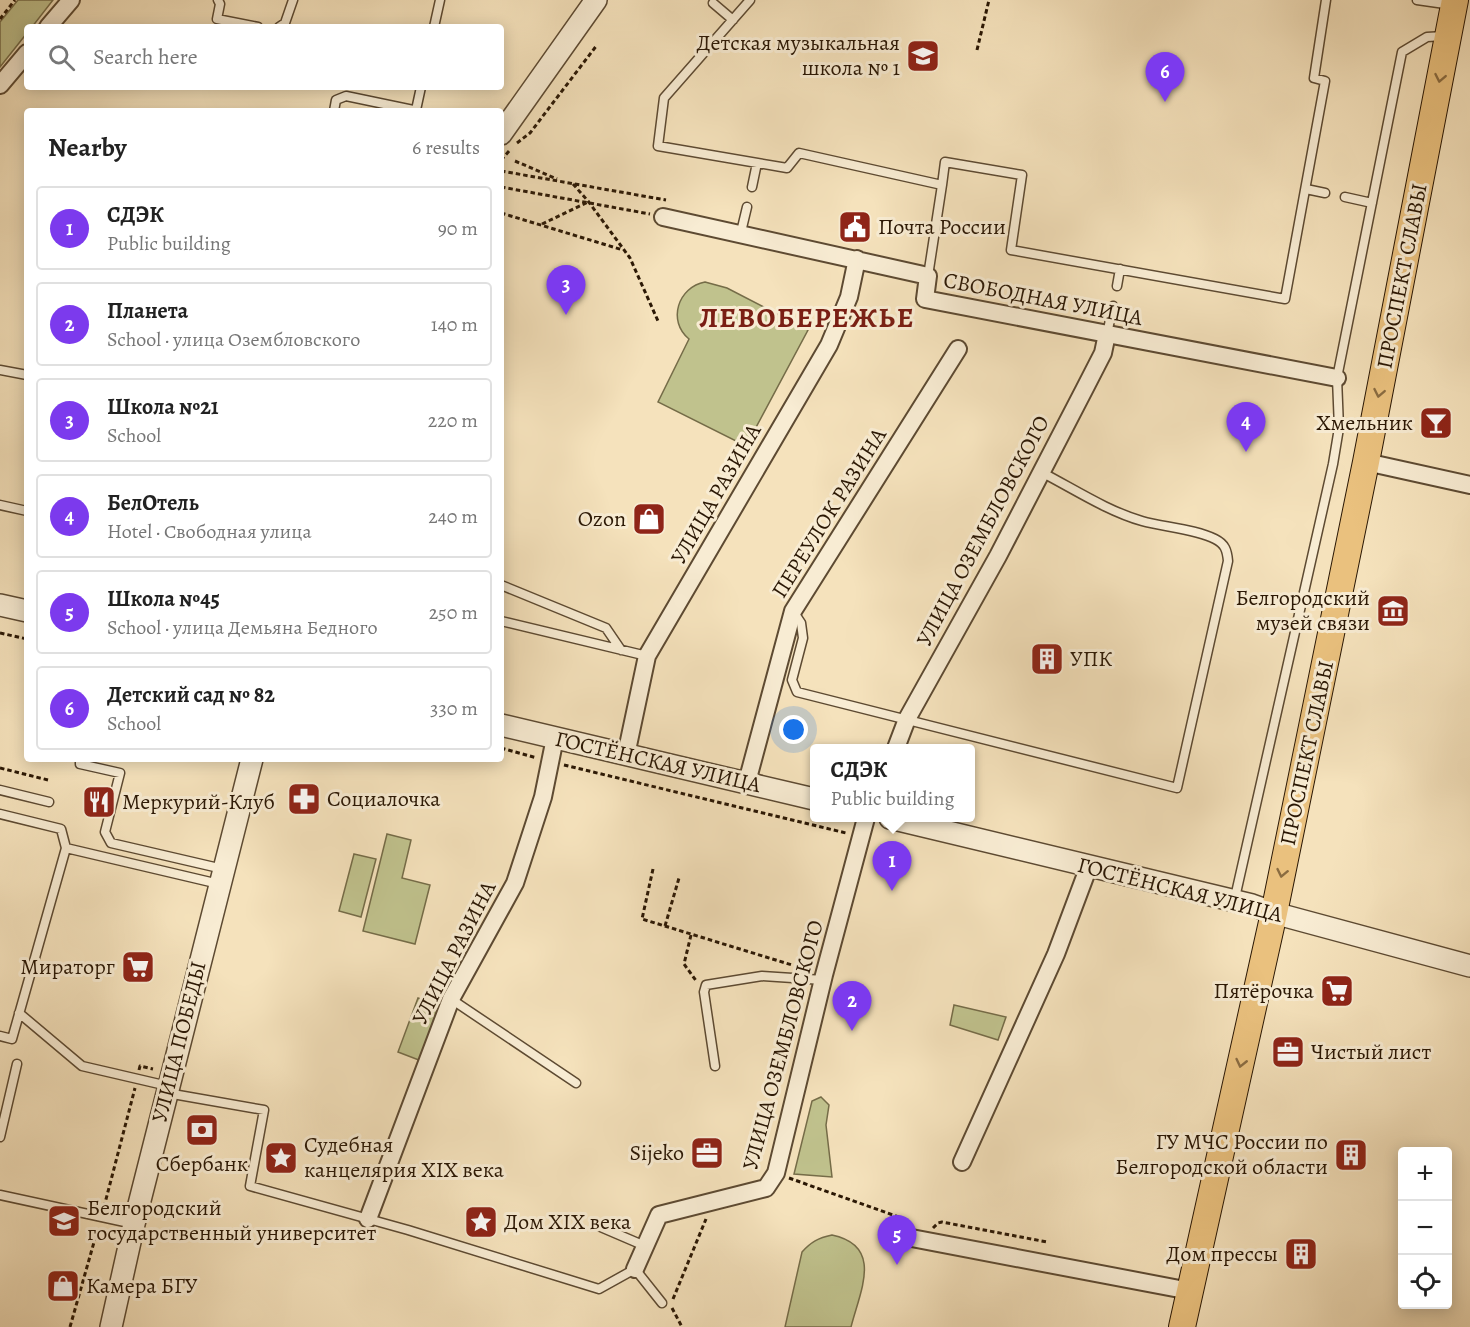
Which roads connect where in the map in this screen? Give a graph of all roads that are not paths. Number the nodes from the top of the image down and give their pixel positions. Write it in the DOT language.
graph roads {
  1 [pos="71,0"];
  2 [pos="218,0"];
  3 [pos="293,0"];
  4 [pos="440,0"];
  5 [pos="596,0"];
  6 [pos="750,0"];
  7 [pos="1326,0"];
  8 [pos="1417,0"];
  9 [pos="713,3"];
  10 [pos="1459,5"];
  11 [pos="733,20"];
  12 [pos="51,24"];
  13 [pos="243,24"];
  14 [pos="284,24"];
  15 [pos="435,24"];
  16 [pos="1448,36"];
  17 [pos="24,57"];
  18 [pos="0,85"];
  19 [pos="420,90"];
  20 [pos="335,108"];
  21 [pos="403,108"];
  22 [pos="418,108"];
  23 [pos="504,130"];
  24 [pos="757,163"];
  25 [pos="942,185"];
  26 [pos="752,187"];
  27 [pos="1305,189"];
  28 [pos="1325,193"];
  29 [pos="1345,198"];
  30 [pos="1372,203"];
  31 [pos="747,207"];
  32 [pos="664,208"];
  33 [pos="741,232"];
  34 [pos="857,259"];
  35 [pos="1120,269"];
  36 [pos="928,276"];
  37 [pos="1117,286"];
  38 [pos="1113,306"];
  39 [pos="1107,334"];
  40 [pos="958,349"];
  41 [pos="0,370"];
  42 [pos="24,374"];
  43 [pos="1337,378"];
  44 [pos="1366,462"];
  45 [pos="1041,472"];
  46 [pos="1470,485"];
  47 [pos="0,505"];
  48 [pos="24,510"];
  49 [pos="504,586"];
  50 [pos="0,605"];
  51 [pos="24,610"];
  52 [pos="793,611"];
  53 [pos="504,622"];
  54 [pos="621,650"];
  55 [pos="647,656"];
  56 [pos="907,720"];
  57 [pos="504,726"];
  58 [pos="555,738"];
  59 [pos="898,744"];
  60 [pos="626,755"];
  61 [pos="80,762"];
  62 [pos="251,762"];
  63 [pos="747,782"];
  64 [pos="0,790"];
  65 [pos="810,798"];
  66 [pos="49,802"];
  67 [pos="0,814"];
  68 [pos="865,822"];
  69 [pos="907,822"];
  70 [pos="66,849"];
  71 [pos="1089,866"];
  72 [pos="222,877"];
  73 [pos="1233,902"];
  74 [pos="1274,913"];
  75 [pos="1470,966"];
  76 [pos="824,978"];
  77 [pos="451,999"];
  78 [pos="19,1013"];
  79 [pos="0,1036"];
  80 [pos="17,1064"];
  81 [pos="715,1066"];
  82 [pos="576,1083"];
  83 [pos="167,1089"];
  84 [pos="0,1137"];
  85 [pos="962,1162"];
  86 [pos="0,1195"];
  87 [pos="368,1218"];
  88 [pos="134,1224"];
  89 [pos="596,1226"];
  90 [pos="901,1236"];
  91 [pos="645,1246"];
  92 [pos="635,1269"];
  93 [pos="1190,1291"];
  94 [pos="662,1303"];
  95 [pos="111,1327"];
  96 [pos="1182,1327"];
  1 -- 12 [label="street"];
  2 -- 13 [label="lane"];
  3 -- 14 [label="lane"];
  4 -- 15 [label="lane"];
  5 -- 23 [label="street"];
  6 -- 11 [label="lane"];
  7 -- 27 [label="lane"];
  8 -- 10 [label="lane"];
  9 -- 11 [label="lane"];
  10 -- 16 [label="main road, ПРОСПЕКТ СЛАВЫ"];
  11 -- 24 [label="lane"];
  16 -- 30 [label="lane"];
  16 -- 44 [label="main road, ПРОСПЕКТ СЛАВЫ, one-way"];
  17 -- 18 [label="street"];
  19 -- 22 [label="lane"];
  20 -- 21 [label="lane"];
  24 -- 25 [label="lane"];
  24 -- 26 [label="lane"];
  25 -- 35 [label="lane"];
  25 -- 36 [label="lane"];
  27 -- 28 [label="lane"];
  27 -- 35 [label="lane"];
  29 -- 30 [label="lane"];
  30 -- 43 [label="lane"];
  31 -- 33 [label="lane"];
  32 -- 33 [label="street, СВОБОДНАЯ УЛИЦА"];
  33 -- 34 [label="street, СВОБОДНАЯ УЛИЦА"];
  34 -- 36 [label="street, СВОБОДНАЯ УЛИЦА"];
  34 -- 55 [label="street, УЛИЦА РАЗИНА"];
  35 -- 37 [label="lane"];
  36 -- 39 [label="street, СВОБОДНАЯ УЛИЦА"];
  38 -- 39 [label="lane"];
  39 -- 43 [label="street, СВОБОДНАЯ УЛИЦА"];
  39 -- 45 [label="street, УЛИЦА ОЗЕМБЛОВСКОГО"];
  40 -- 52 [label="street, ПЕРЕУЛОК РАЗИНА"];
  41 -- 42 [label="lane"];
  43 -- 73 [label="lane"];
  44 -- 46 [label="street"];
  44 -- 74 [label="main road, ПРОСПЕКТ СЛАВЫ, one-way"];
  45 -- 56 [label="street, УЛИЦА ОЗЕМБЛОВСКОГО"];
  45 -- 56 [label="lane"];
  47 -- 48 [label="lane"];
  49 -- 54 [label="lane"];
  50 -- 51 [label="street"];
  52 -- 56 [label="lane"];
  52 -- 63 [label="street, ПЕРЕУЛОК РАЗИНА"];
  53 -- 54 [label="lane"];
  54 -- 55 [label="lane"];
  55 -- 60 [label="street, УЛИЦА РАЗИНА"];
  56 -- 59 [label="street, УЛИЦА ОЗЕМБЛОВСКОГО"];
  57 -- 58 [label="street, ГОСТЁНСКАЯ УЛИЦА"];
  58 -- 60 [label="street, ГОСТЁНСКАЯ УЛИЦА"];
  58 -- 77 [label="street, УЛИЦА РАЗИНА"];
  60 -- 63 [label="street, ГОСТЁНСКАЯ УЛИЦА"];
  61 -- 72 [label="lane"];
  62 -- 72 [label="street, УЛИЦА ПОБЕДЫ"];
  63 -- 65 [label="street, ГОСТЁНСКАЯ УЛИЦА"];
  64 -- 66 [label="lane"];
  67 -- 70 [label="lane"];
  68 -- 76 [label="street, УЛИЦА ОЗЕМБЛОВСКОГО"];
  69 -- 71 [label="street, ГОСТЁНСКАЯ УЛИЦА"];
  70 -- 72 [label="lane"];
  70 -- 78 [label="lane"];
  71 -- 73 [label="street, ГОСТЁНСКАЯ УЛИЦА"];
  71 -- 85 [label="street"];
  72 -- 83 [label="street, УЛИЦА ПОБЕДЫ"];
  73 -- 74 [label="street, ГОСТЁНСКАЯ УЛИЦА"];
  74 -- 75 [label="street, ГОСТЁНСКАЯ УЛИЦА"];
  74 -- 93 [label="main road, ПРОСПЕКТ СЛАВЫ, one-way"];
  76 -- 81 [label="lane"];
  76 -- 91 [label="street, УЛИЦА ОЗЕМБЛОВСКОГО"];
  77 -- 82 [label="lane"];
  77 -- 87 [label="street, УЛИЦА РАЗИНА"];
  78 -- 79 [label="lane"];
  78 -- 83 [label="lane"];
  80 -- 84 [label="lane"];
  83 -- 87 [label="lane"];
  83 -- 88 [label="street, УЛИЦА ПОБЕДЫ"];
  86 -- 88 [label="lane"];
  87 -- 92 [label="lane"];
  88 -- 95 [label="street, УЛИЦА ПОБЕДЫ"];
  89 -- 91 [label="lane"];
  90 -- 93 [label="street"];
  91 -- 92 [label="street, УЛИЦА ОЗЕМБЛОВСКОГО"];
  92 -- 94 [label="lane"];
  93 -- 96 [label="main road, ПРОСПЕКТ СЛАВЫ"];
}
